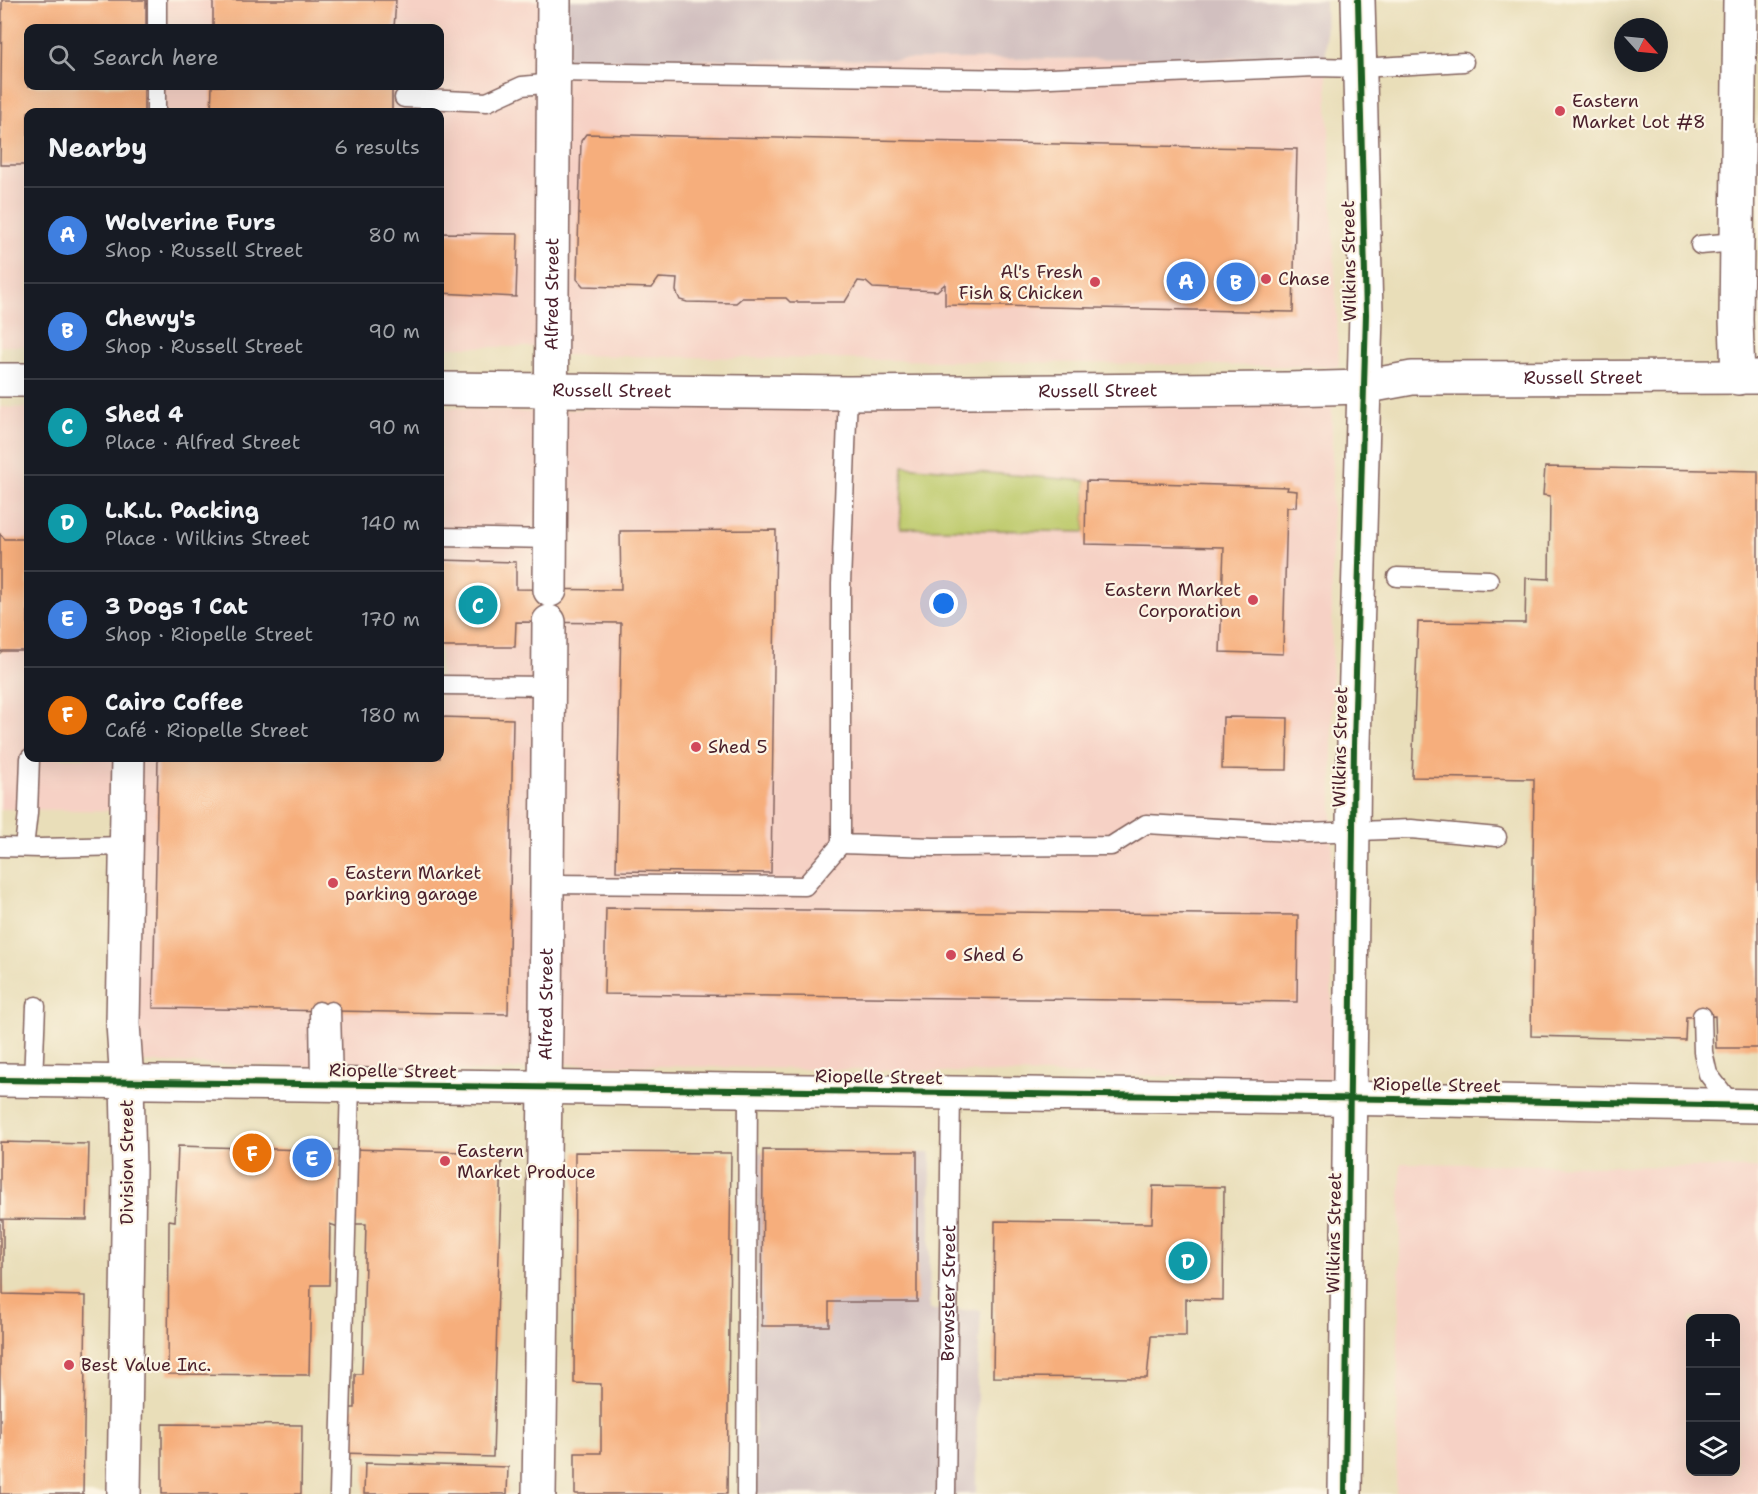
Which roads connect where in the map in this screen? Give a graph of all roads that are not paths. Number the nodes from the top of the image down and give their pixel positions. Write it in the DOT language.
graph roads {
  1 [pos="157,0"];
  2 [pos="554,0"];
  3 [pos="1358,0"];
  4 [pos="1740,0"];
  5 [pos="157,24"];
  6 [pos="1464,62"];
  7 [pos="1360,68"];
  8 [pos="554,78"];
  9 [pos="156,90"];
  10 [pos="404,98"];
  11 [pos="156,108"];
  12 [pos="1737,242"];
  13 [pos="1701,245"];
  14 [pos="1748,377"];
  15 [pos="0,380"];
  16 [pos="24,381"];
  17 [pos="1363,387"];
  18 [pos="444,389"];
  19 [pos="551,391"];
  20 [pos="848,393"];
  21 [pos="444,537"];
  22 [pos="550,539"];
  23 [pos="1397,577"];
  24 [pos="1489,580"];
  25 [pos="549,590"];
  26 [pos="549,622"];
  27 [pos="444,685"];
  28 [pos="549,686"];
  29 [pos="30,762"];
  30 [pos="128,762"];
  31 [pos="1353,832"];
  32 [pos="1497,837"];
  33 [pos="841,844"];
  34 [pos="126,846"];
  35 [pos="0,847"];
  36 [pos="24,847"];
  37 [pos="548,884"];
  38 [pos="36,1006"];
  39 [pos="325,1011"];
  40 [pos="1702,1016"];
  41 [pos="0,1080"];
  42 [pos="33,1081"];
  43 [pos="127,1082"];
  44 [pos="334,1085"];
  45 [pos="545,1088"];
  46 [pos="748,1090"];
  47 [pos="951,1093"];
  48 [pos="1351,1099"];
  49 [pos="1745,1105"];
  50 [pos="124,1494"];
  51 [pos="339,1494"];
  52 [pos="539,1494"];
  53 [pos="746,1494"];
  54 [pos="946,1494"];
  55 [pos="1345,1494"];
  1 -- 5 [label="lane"];
  2 -- 8 [label="street, Alfred Street"];
  3 -- 7 [label="street, Wilkins Street"];
  4 -- 12 [label="street"];
  6 -- 7 [label="lane"];
  7 -- 8 [label="lane"];
  7 -- 17 [label="street, Wilkins Street"];
  8 -- 10 [label="lane"];
  8 -- 19 [label="street, Alfred Street"];
  9 -- 11 [label="lane"];
  12 -- 13 [label="lane"];
  12 -- 14 [label="street"];
  14 -- 17 [label="street, Russell Street"];
  15 -- 16 [label="street"];
  17 -- 20 [label="street, Russell Street"];
  17 -- 31 [label="street, Wilkins Street"];
  18 -- 19 [label="street, Russell Street"];
  19 -- 20 [label="street, Russell Street"];
  19 -- 22 [label="street, Alfred Street"];
  20 -- 33 [label="lane"];
  21 -- 22 [label="lane"];
  22 -- 25 [label="street, Alfred Street"];
  23 -- 24 [label="lane"];
  26 -- 28 [label="street, Alfred Street"];
  27 -- 28 [label="lane"];
  28 -- 37 [label="street, Alfred Street"];
  29 -- 36 [label="lane"];
  30 -- 34 [label="street, Division Street"];
  31 -- 32 [label="lane"];
  31 -- 33 [label="lane"];
  31 -- 48 [label="street, Wilkins Street"];
  33 -- 37 [label="lane"];
  34 -- 36 [label="lane"];
  34 -- 43 [label="street, Division Street"];
  35 -- 36 [label="lane"];
  37 -- 45 [label="street, Alfred Street"];
  38 -- 42 [label="lane"];
  39 -- 44 [label="lane"];
  40 -- 49 [label="lane"];
  41 -- 42 [label="street, Riopelle Street"];
  42 -- 43 [label="street, Riopelle Street"];
  43 -- 44 [label="street, Riopelle Street"];
  43 -- 50 [label="street, Division Street"];
  44 -- 45 [label="street, Riopelle Street"];
  44 -- 51 [label="lane"];
  45 -- 46 [label="street, Riopelle Street"];
  45 -- 52 [label="street, Alfred Street"];
  46 -- 47 [label="street, Riopelle Street"];
  46 -- 53 [label="lane"];
  47 -- 48 [label="street, Riopelle Street"];
  47 -- 54 [label="lane, Brewster Street"];
  48 -- 49 [label="street, Riopelle Street"];
  48 -- 55 [label="street, Wilkins Street"];
}
